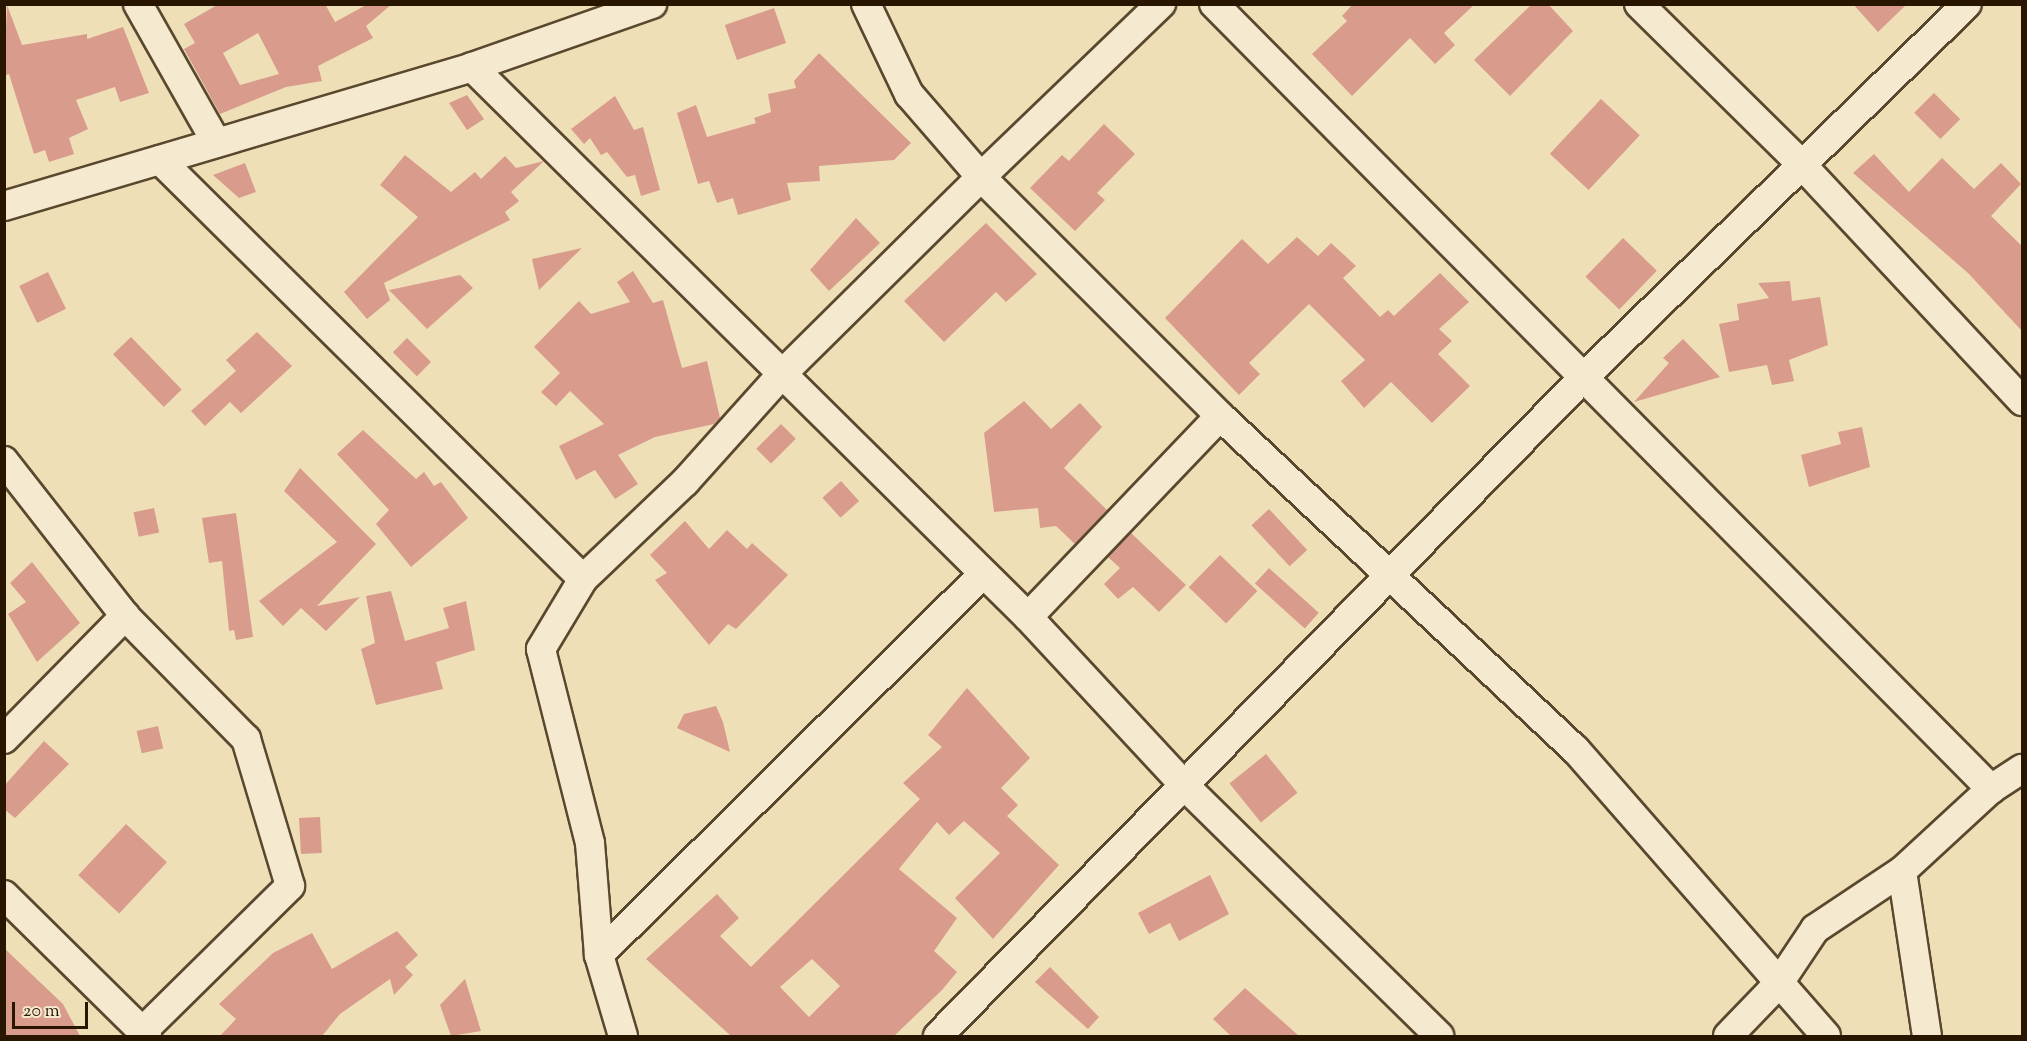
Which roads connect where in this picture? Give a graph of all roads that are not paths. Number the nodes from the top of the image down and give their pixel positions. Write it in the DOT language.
graph roads {
  1 [pos="138,4"];
  2 [pos="652,4"];
  3 [pos="866,4"];
  4 [pos="1161,4"];
  5 [pos="1214,4"];
  6 [pos="1639,4"];
  7 [pos="1967,4"];
  8 [pos="472,67"];
  9 [pos="216,142"];
  10 [pos="160,160"];
  11 [pos="1802,165"];
  12 [pos="981,177"];
  13 [pos="4,206"];
  14 [pos="781,375"];
  15 [pos="1582,379"];
  16 [pos="2022,401"];
  17 [pos="1220,416"];
  18 [pos="9,477"];
  19 [pos="1390,574"];
  20 [pos="981,576"];
  21 [pos="583,579"];
  22 [pos="125,616"];
  23 [pos="1028,617"];
  24 [pos="4,739"];
  25 [pos="2022,769"];
  26 [pos="1186,787"];
  27 [pos="1991,789"];
  28 [pos="1902,871"];
  29 [pos="4,895"];
  30 [pos="599,955"];
  31 [pos="1779,983"];
  32 [pos="144,1034"];
  33 [pos="623,1036"];
  34 [pos="938,1036"];
  35 [pos="1438,1036"];
  36 [pos="1728,1036"];
  37 [pos="1826,1036"];
  38 [pos="1927,1036"];
  1 -- 9 [label="street"];
  2 -- 8 [label="street"];
  3 -- 12 [label="street"];
  4 -- 12 [label="street"];
  5 -- 15 [label="street"];
  6 -- 11 [label="street"];
  7 -- 11 [label="street"];
  8 -- 9 [label="street"];
  8 -- 14 [label="street"];
  9 -- 10 [label="street"];
  10 -- 13 [label="street"];
  10 -- 21 [label="street"];
  11 -- 15 [label="street"];
  11 -- 16 [label="street"];
  12 -- 14 [label="street"];
  12 -- 17 [label="street"];
  14 -- 20 [label="street"];
  14 -- 21 [label="street"];
  15 -- 19 [label="street"];
  15 -- 27 [label="street"];
  17 -- 19 [label="street"];
  17 -- 23 [label="street"];
  18 -- 22 [label="street"];
  19 -- 26 [label="street"];
  19 -- 31 [label="street"];
  20 -- 23 [label="street"];
  20 -- 30 [label="street"];
  21 -- 30 [label="street"];
  22 -- 24 [label="street"];
  22 -- 32 [label="street"];
  23 -- 26 [label="street"];
  25 -- 27 [label="street"];
  26 -- 34 [label="street"];
  26 -- 35 [label="street"];
  27 -- 28 [label="street"];
  28 -- 31 [label="street"];
  28 -- 38 [label="street"];
  29 -- 32 [label="street"];
  30 -- 33 [label="street"];
  31 -- 36 [label="street"];
  31 -- 37 [label="street"];
}
